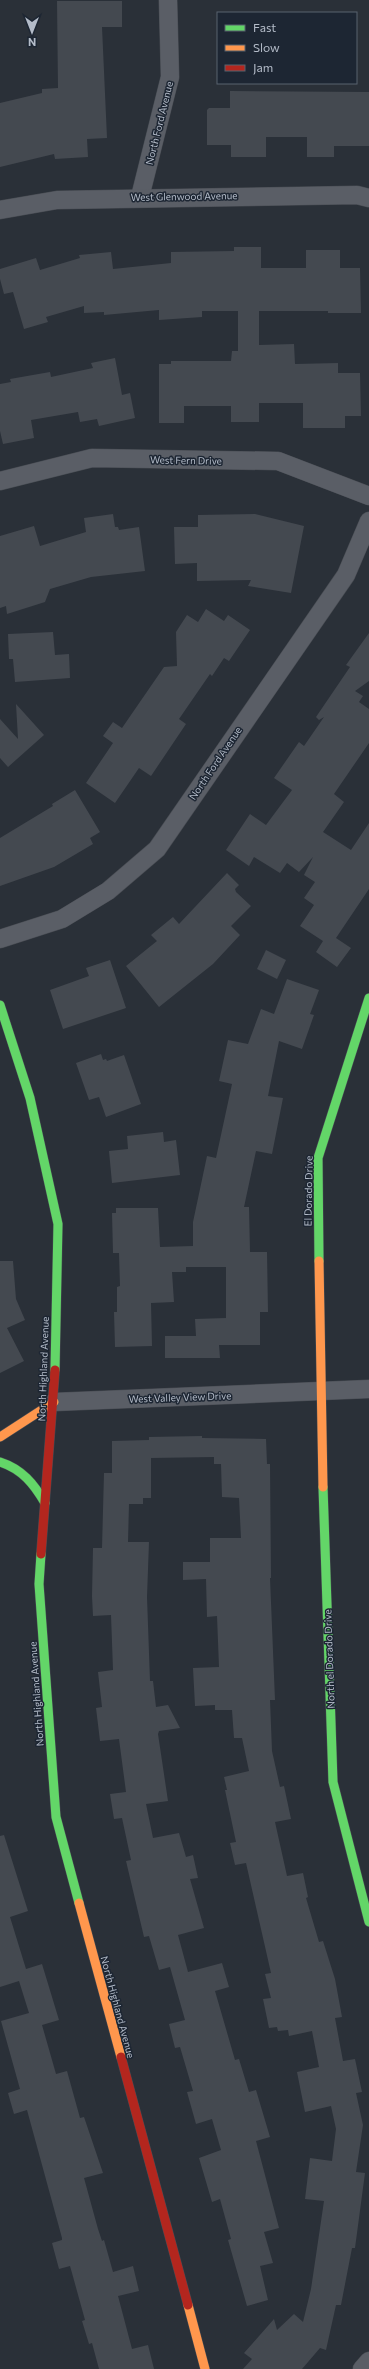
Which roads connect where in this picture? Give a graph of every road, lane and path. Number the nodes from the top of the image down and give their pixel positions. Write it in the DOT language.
graph roads {
  1 [pos="168,0"];
  2 [pos="140,197"];
  3 [pos="369,198"];
  4 [pos="0,210"];
  5 [pos="0,481"];
  6 [pos="369,496"];
  7 [pos="369,521"];
  8 [pos="0,939"];
  9 [pos="369,998"];
  10 [pos="0,1005"];
  11 [pos="369,1389"];
  12 [pos="320,1391"];
  13 [pos="54,1402"];
  14 [pos="0,1437"];
  15 [pos="0,1462"];
  16 [pos="45,1503"];
  17 [pos="369,1922"];
  18 [pos="369,2361"];
  19 [pos="204,2369"];
  20 [pos="362,2369"];
  1 -- 2 [label="street, North Ford Avenue"];
  2 -- 3 [label="street, West Glenwood Avenue"];
  2 -- 4 [label="street, West Glenwood Avenue"];
  5 -- 6 [label="street, West Fern Drive"];
  7 -- 8 [label="street, North Ford Avenue"];
  9 -- 12 [label="street, El Dorado Drive"];
  10 -- 13 [label="street, North Highland Avenue"];
  11 -- 12 [label="street, West Valley View Drive"];
  12 -- 13 [label="street, West Valley View Drive"];
  12 -- 17 [label="street, North el Dorado Drive"];
  13 -- 14 [label="street"];
  13 -- 16 [label="street, North Highland Avenue"];
  15 -- 16 [label="street"];
  16 -- 19 [label="street, North Highland Avenue"];
  18 -- 20 [label="street"];
}
